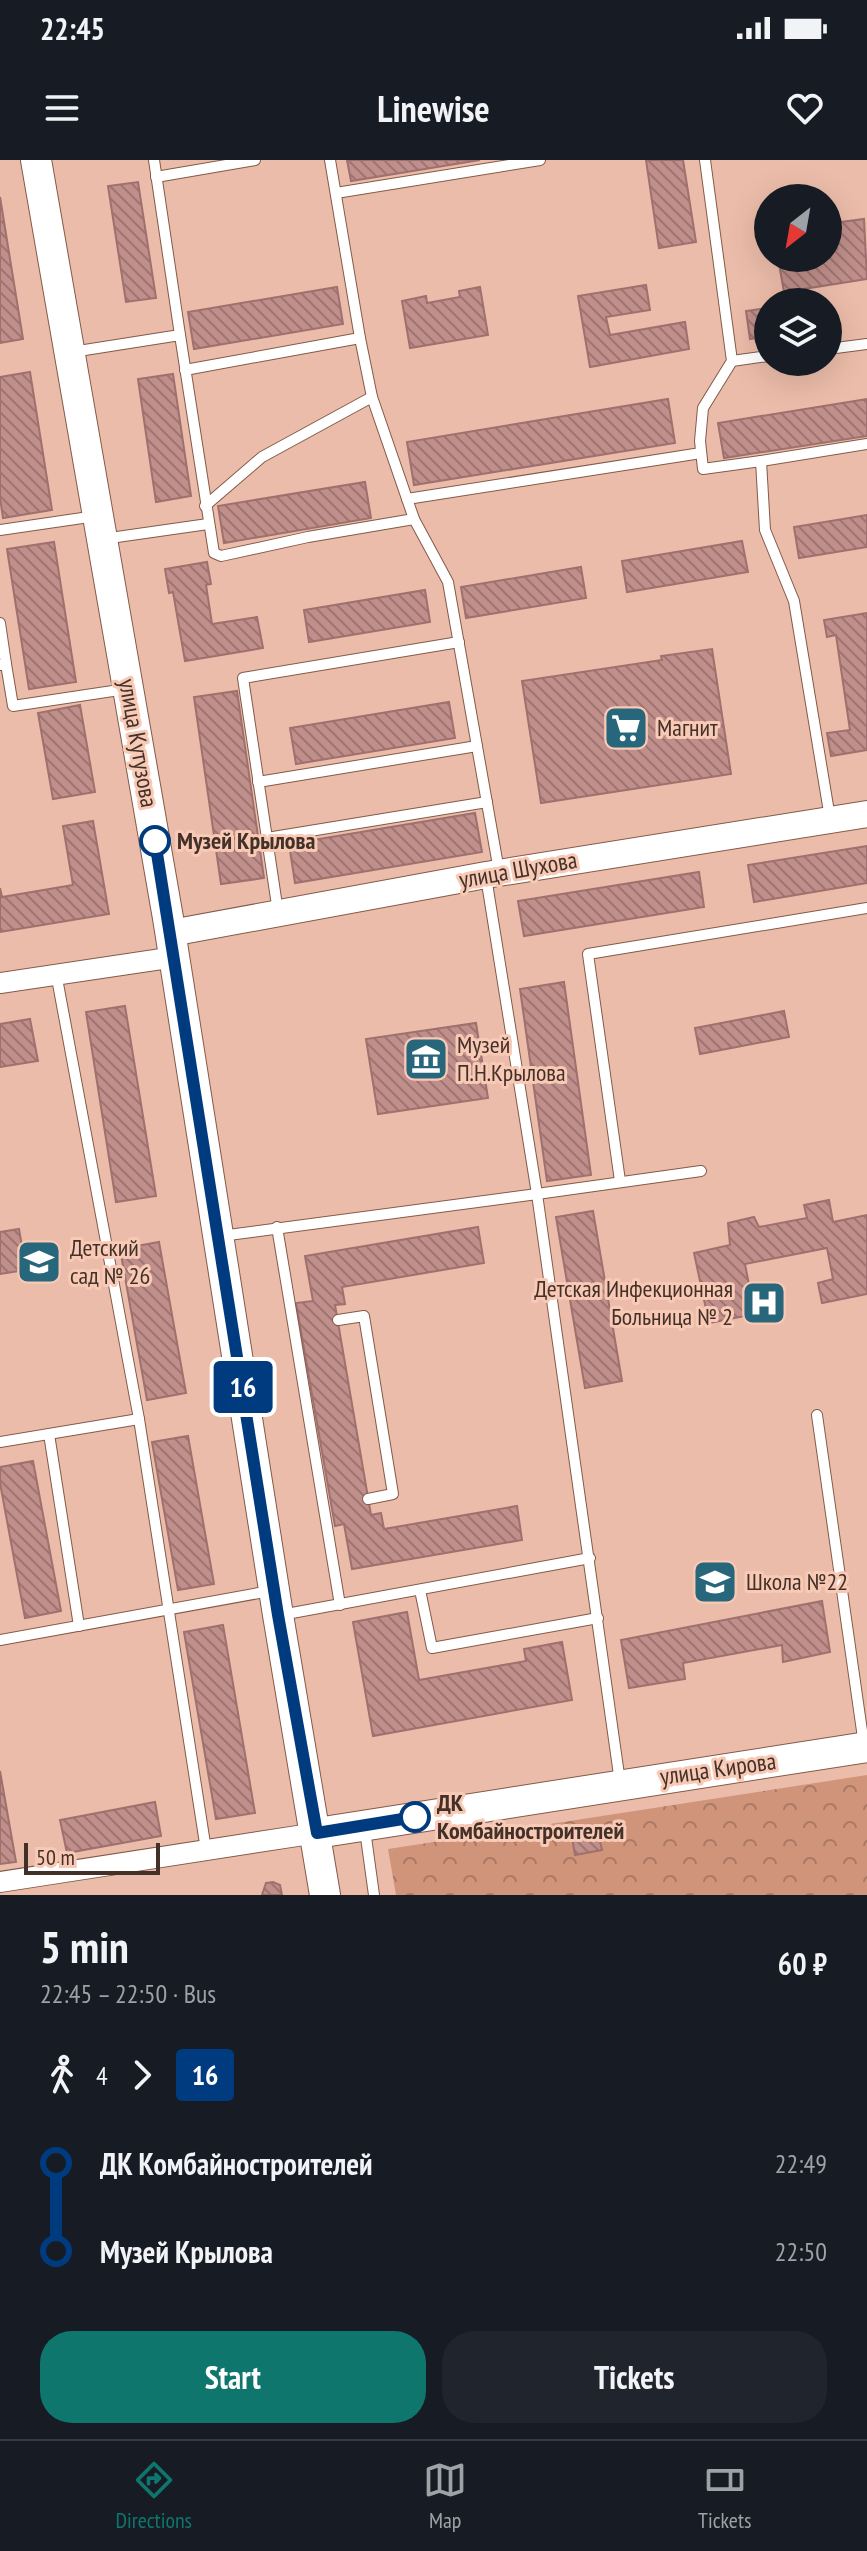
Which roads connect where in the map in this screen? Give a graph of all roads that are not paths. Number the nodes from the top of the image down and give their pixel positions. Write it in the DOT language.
graph roads {
  1 [pos="36,160"];
  2 [pos="154,160"];
  3 [pos="255,160"];
  4 [pos="330,160"];
  5 [pos="540,160"];
  6 [pos="705,160"];
  7 [pos="156,177"];
  8 [pos="336,193"];
  9 [pos="180,335"];
  10 [pos="360,338"];
  11 [pos="867,344"];
  12 [pos="842,347"];
  13 [pos="70,352"];
  14 [pos="754,358"];
  15 [pos="732,361"];
  16 [pos="185,370"];
  17 [pos="372,397"];
  18 [pos="867,444"];
  19 [pos="701,453"];
  20 [pos="761,461"];
  21 [pos="407,499"];
  22 [pos="205,506"];
  23 [pos="414,519"];
  24 [pos="208,524"];
  25 [pos="100,527"];
  26 [pos="0,530"];
  27 [pos="0,623"];
  28 [pos="459,642"];
  29 [pos="3,664"];
  30 [pos="128,688"];
  31 [pos="477,746"];
  32 [pos="258,782"];
  33 [pos="487,802"];
  34 [pos="867,814"];
  35 [pos="830,820"];
  36 [pos="267,838"];
  37 [pos="492,874"];
  38 [pos="867,908"];
  39 [pos="278,914"];
  40 [pos="173,945"];
  41 [pos="56,973"];
  42 [pos="0,983"];
  43 [pos="701,1171"];
  44 [pos="620,1181"];
  45 [pos="537,1194"];
  46 [pos="277,1227"];
  47 [pos="219,1236"];
  48 [pos="338,1320"];
  49 [pos="817,1415"];
  50 [pos="139,1419"];
  51 [pos="49,1434"];
  52 [pos="0,1442"];
  53 [pos="368,1499"];
  54 [pos="590,1558"];
  55 [pos="420,1590"];
  56 [pos="276,1603"];
  57 [pos="340,1605"];
  58 [pos="169,1610"];
  59 [pos="598,1618"];
  60 [pos="79,1626"];
  61 [pos="0,1640"];
  62 [pos="866,1747"];
  63 [pos="620,1784"];
  64 [pos="364,1825"];
  65 [pos="317,1833"];
  66 [pos="206,1850"];
  67 [pos="0,1882"];
  68 [pos="325,1895"];
  69 [pos="374,1895"];
  1 -- 13 [label="main road, улица Кутузова"];
  2 -- 7 [label="lane"];
  3 -- 7 [label="lane"];
  4 -- 8 [label="lane"];
  5 -- 8 [label="lane"];
  6 -- 15 [label="lane"];
  7 -- 9 [label="lane"];
  8 -- 10 [label="lane"];
  9 -- 13 [label="lane"];
  9 -- 16 [label="lane"];
  10 -- 16 [label="lane"];
  10 -- 17 [label="lane"];
  11 -- 12 [label="lane"];
  13 -- 25 [label="main road, улица Кутузова"];
  14 -- 15 [label="lane"];
  15 -- 19 [label="lane"];
  16 -- 22 [label="lane"];
  17 -- 21 [label="lane"];
  17 -- 22 [label="lane"];
  18 -- 20 [label="lane"];
  19 -- 20 [label="lane"];
  19 -- 21 [label="lane"];
  20 -- 35 [label="lane"];
  21 -- 23 [label="lane"];
  22 -- 24 [label="lane"];
  23 -- 24 [label="lane"];
  23 -- 28 [label="lane"];
  24 -- 25 [label="lane"];
  25 -- 26 [label="lane"];
  25 -- 30 [label="main road, улица Кутузова"];
  27 -- 29 [label="lane"];
  28 -- 31 [label="lane"];
  28 -- 32 [label="lane"];
  29 -- 30 [label="lane"];
  30 -- 40 [label="main road, улица Кутузова"];
  31 -- 32 [label="lane"];
  31 -- 33 [label="lane"];
  32 -- 36 [label="lane"];
  33 -- 36 [label="lane"];
  33 -- 37 [label="lane"];
  34 -- 35 [label="street, улица Шухова"];
  35 -- 37 [label="street, улица Шухова"];
  36 -- 39 [label="lane"];
  37 -- 39 [label="street, улица Шухова"];
  37 -- 45 [label="lane"];
  38 -- 44 [label="lane"];
  39 -- 40 [label="street, улица Шухова"];
  40 -- 41 [label="street, улица Шухова"];
  40 -- 47 [label="main road, улица Кутузова"];
  41 -- 42 [label="street, улица Шухова"];
  41 -- 50 [label="lane"];
  43 -- 44 [label="lane"];
  44 -- 45 [label="lane"];
  45 -- 46 [label="lane"];
  45 -- 54 [label="lane"];
  46 -- 47 [label="lane"];
  46 -- 57 [label="lane"];
  47 -- 56 [label="main road, улица Кутузова"];
  48 -- 53 [label="lane"];
  49 -- 62 [label="lane"];
  50 -- 51 [label="lane"];
  50 -- 58 [label="lane"];
  51 -- 52 [label="lane"];
  51 -- 60 [label="lane"];
  54 -- 55 [label="lane"];
  54 -- 59 [label="lane"];
  55 -- 57 [label="lane"];
  55 -- 59 [label="lane"];
  56 -- 57 [label="lane"];
  56 -- 58 [label="lane"];
  56 -- 65 [label="main road, улица Кутузова"];
  58 -- 60 [label="lane"];
  58 -- 66 [label="lane"];
  59 -- 63 [label="lane"];
  60 -- 61 [label="lane"];
  62 -- 63 [label="main road, улица Кирова"];
  63 -- 64 [label="main road, улица Кирова"];
  64 -- 65 [label="main road, улица Кирова"];
  64 -- 69 [label="lane"];
  65 -- 66 [label="street, улица Кирова"];
  65 -- 68 [label="main road, улица Кутузова"];
  66 -- 67 [label="street, улица Кирова"];
}
